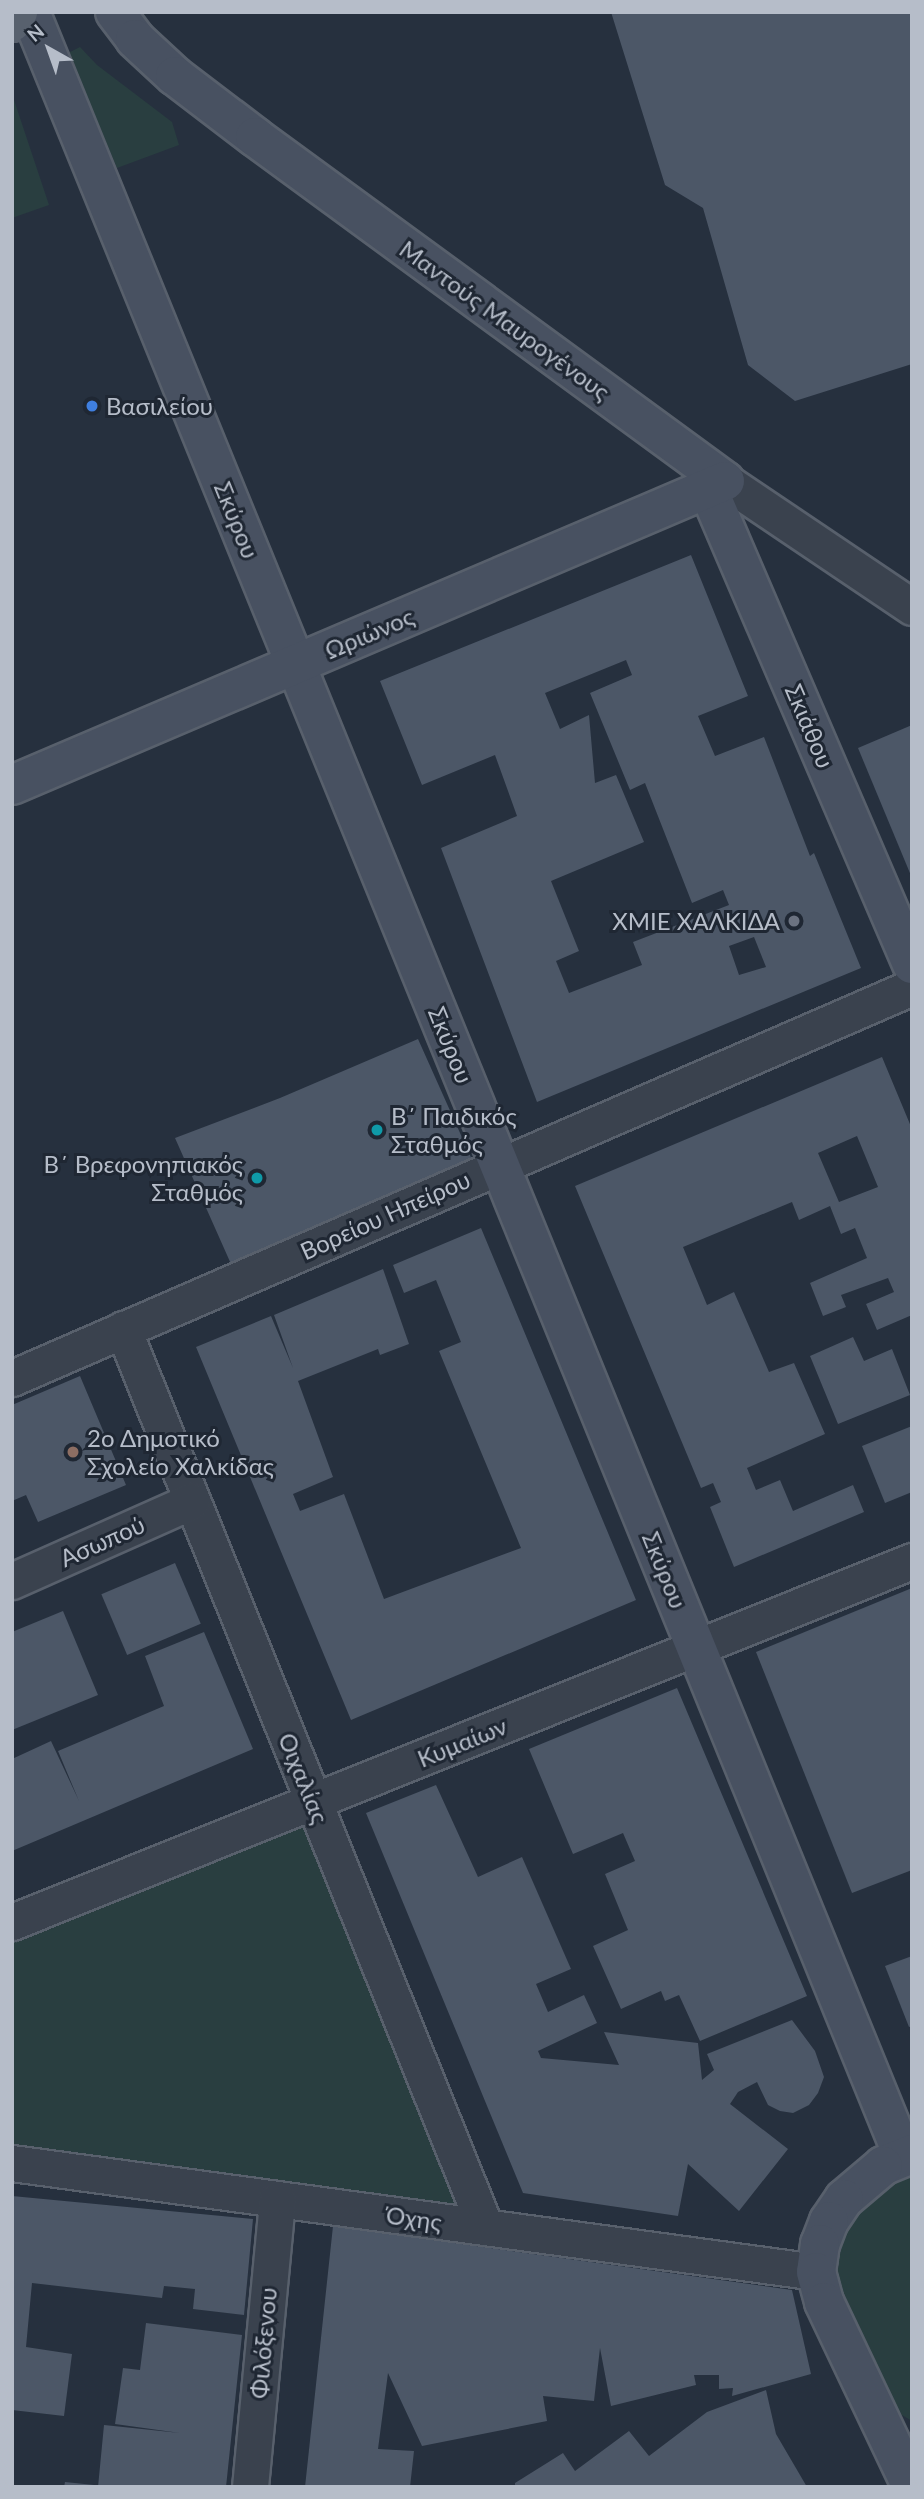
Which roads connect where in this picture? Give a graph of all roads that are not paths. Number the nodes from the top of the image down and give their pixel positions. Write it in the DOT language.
graph roads {
  1 [pos="18,12"];
  2 [pos="30,12"];
  3 [pos="115,12"];
  4 [pos="12,22"];
  5 [pos="717,485"];
  6 [pos="912,607"];
  7 [pos="296,665"];
  8 [pos="12,785"];
  9 [pos="912,964"];
  10 [pos="912,987"];
  11 [pos="499,1165"];
  12 [pos="123,1329"];
  13 [pos="12,1378"];
  14 [pos="192,1501"];
  15 [pos="912,1562"];
  16 [pos="12,1581"];
  17 [pos="696,1648"];
  18 [pos="313,1802"];
  19 [pos="12,1922"];
  20 [pos="907,2155"];
  21 [pos="12,2163"];
  22 [pos="277,2199"];
  23 [pos="485,2227"];
  24 [pos="816,2272"];
  25 [pos="250,2487"];
  26 [pos="912,2487"];
  1 -- 4 [label="main road"];
  2 -- 7 [label="street, Σκύρου"];
  3 -- 5 [label="street, Μαντούς Μαυρογένους"];
  5 -- 6 [label="street, Μαντούς Μαυρογένους"];
  5 -- 7 [label="street, Ωριώνος"];
  5 -- 9 [label="street, Σκιάθου"];
  7 -- 8 [label="street, Ωριώνος"];
  7 -- 11 [label="street, Σκύρου"];
  10 -- 11 [label="street, Βορείου Ηπείρου"];
  11 -- 12 [label="street, Βορείου Ηπείρου"];
  11 -- 17 [label="street, Σκύρου"];
  12 -- 13 [label="street, Βορείου Ηπείρου"];
  12 -- 14 [label="street, Οιχαλίας"];
  14 -- 16 [label="street, Ασωπού"];
  14 -- 18 [label="street, Οιχαλίας"];
  15 -- 17 [label="street, Κυμαίων"];
  17 -- 18 [label="street, Κυμαίων"];
  17 -- 20 [label="street, Σκύρου"];
  18 -- 19 [label="street, Κυμαίων"];
  18 -- 23 [label="street, Οιχαλίας"];
  20 -- 24 [label="street"];
  21 -- 22 [label="street, Όχης"];
  22 -- 23 [label="street, Όχης"];
  22 -- 25 [label="street, Φιλόξενου"];
  23 -- 24 [label="street, Όχης"];
  24 -- 26 [label="street"];
}
